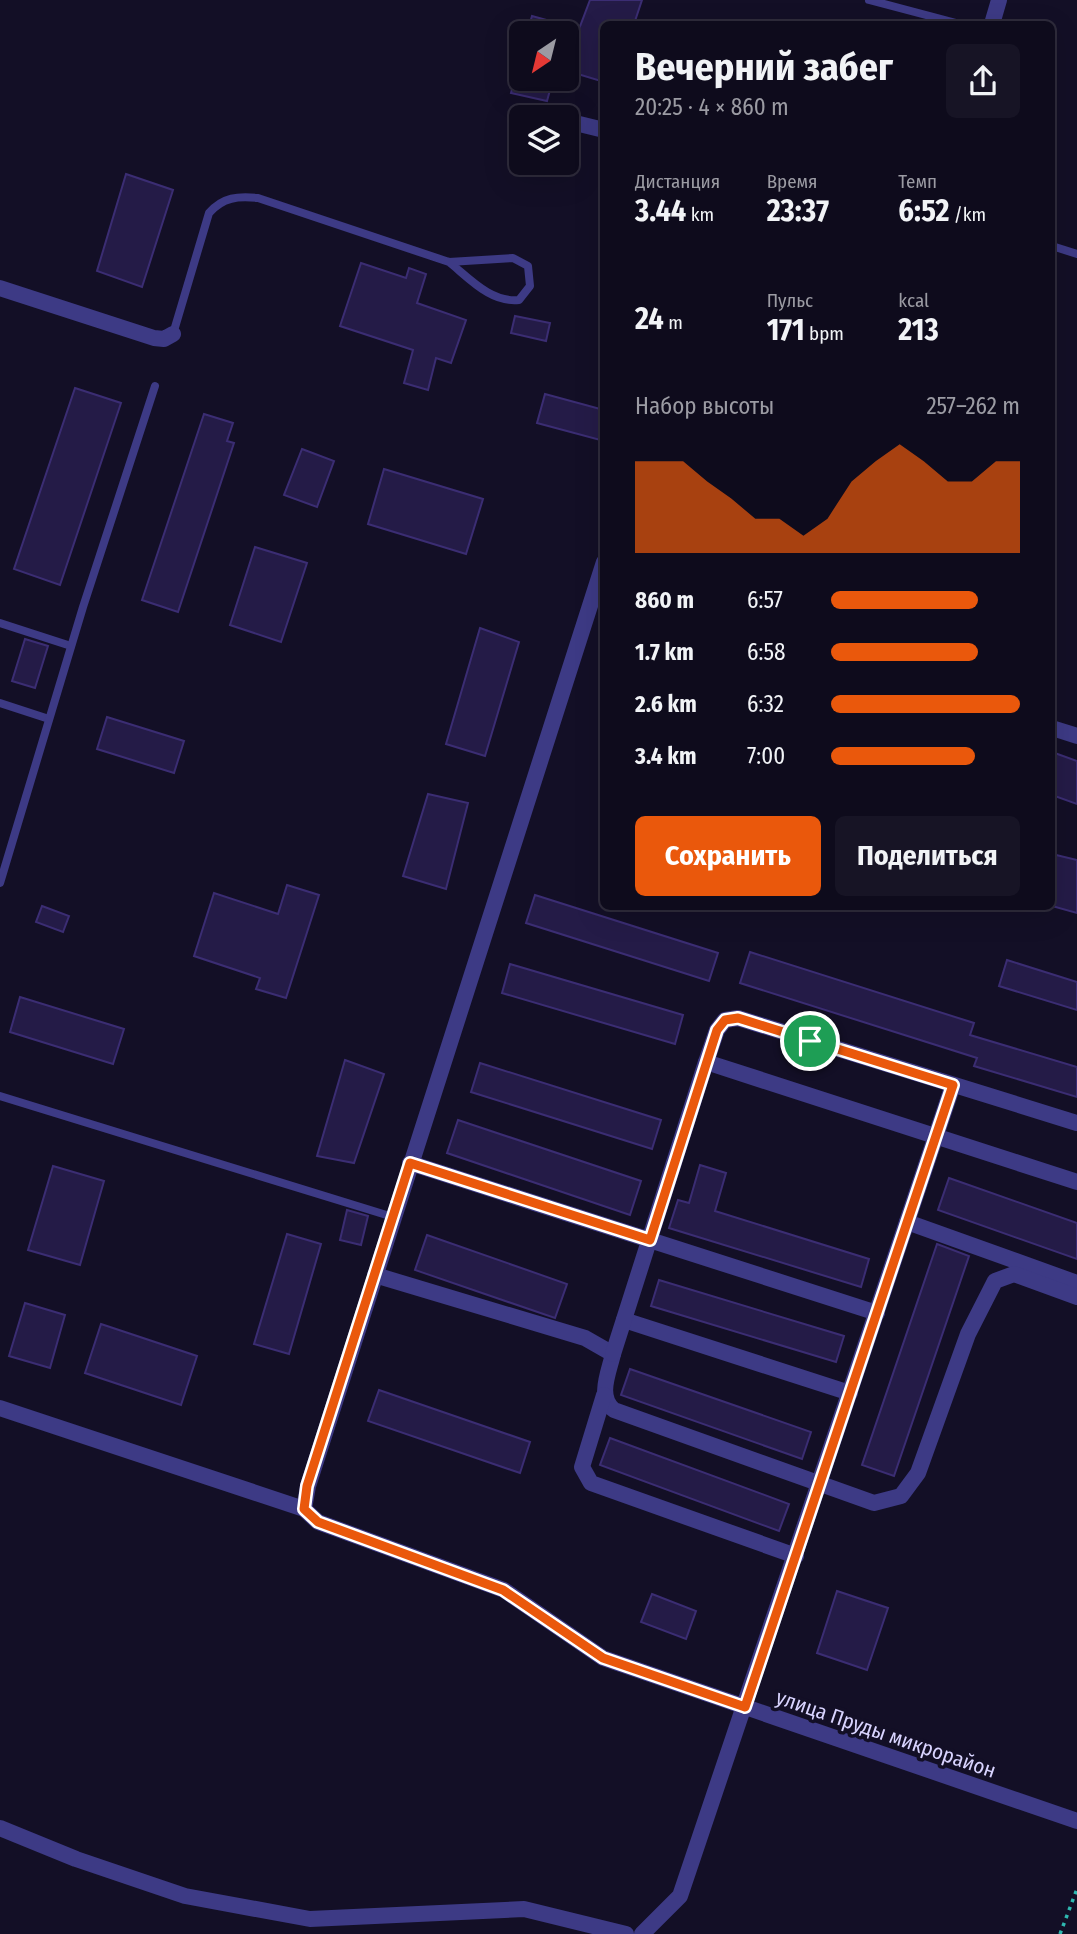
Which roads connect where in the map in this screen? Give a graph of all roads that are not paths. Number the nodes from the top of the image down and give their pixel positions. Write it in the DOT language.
graph roads {
  1 [pos="869,0"];
  2 [pos="999,0"];
  3 [pos="949,21"];
  4 [pos="993,21"];
  5 [pos="579,124"];
  6 [pos="600,129"];
  7 [pos="1055,247"];
  8 [pos="1077,254"];
  9 [pos="449,262"];
  10 [pos="0,288"];
  11 [pos="173,334"];
  12 [pos="155,386"];
  13 [pos="600,586"];
  14 [pos="596,611"];
  15 [pos="0,623"];
  16 [pos="71,646"];
  17 [pos="0,704"];
  18 [pos="50,719"];
  19 [pos="1055,729"];
  20 [pos="1077,736"];
  21 [pos="0,883"];
  22 [pos="706,1062"];
  23 [pos="953,1085"];
  24 [pos="0,1096"];
  25 [pos="1077,1123"];
  26 [pos="936,1136"];
  27 [pos="410,1163"];
  28 [pos="1077,1182"];
  29 [pos="393,1217"];
  30 [pos="907,1222"];
  31 [pos="650,1240"];
  32 [pos="375,1275"];
  33 [pos="1077,1283"];
  34 [pos="1077,1297"];
  35 [pos="877,1313"];
  36 [pos="624,1320"];
  37 [pos="613,1354"];
  38 [pos="850,1393"];
  39 [pos="604,1395"];
  40 [pos="0,1408"];
  41 [pos="820,1483"];
  42 [pos="304,1509"];
  43 [pos="796,1556"];
  44 [pos="745,1707"];
  45 [pos="1077,1821"];
  46 [pos="0,1828"];
  47 [pos="626,1934"];
  48 [pos="642,1934"];
  1 -- 3 [label="lane"];
  2 -- 4 [label="street"];
  5 -- 6 [label="street"];
  7 -- 8 [label="lane"];
  9 -- 9 [label="lane"];
  9 -- 11 [label="lane"];
  10 -- 11 [label="street"];
  12 -- 16 [label="lane"];
  13 -- 14 [label="street"];
  14 -- 27 [label="street"];
  15 -- 16 [label="lane"];
  16 -- 18 [label="lane"];
  17 -- 18 [label="lane"];
  18 -- 21 [label="lane"];
  19 -- 20 [label="street"];
  22 -- 23 [label="street"];
  22 -- 26 [label="street"];
  22 -- 31 [label="street"];
  23 -- 25 [label="street"];
  23 -- 26 [label="street"];
  24 -- 29 [label="lane"];
  26 -- 28 [label="street"];
  26 -- 30 [label="street"];
  27 -- 29 [label="street"];
  27 -- 31 [label="street"];
  29 -- 32 [label="street"];
  30 -- 33 [label="street"];
  30 -- 35 [label="street"];
  31 -- 35 [label="street"];
  31 -- 36 [label="street"];
  32 -- 37 [label="street"];
  32 -- 42 [label="street"];
  34 -- 41 [label="street"];
  35 -- 38 [label="street"];
  36 -- 37 [label="street"];
  36 -- 38 [label="street"];
  37 -- 39 [label="street"];
  38 -- 41 [label="street"];
  39 -- 41 [label="street"];
  39 -- 43 [label="street"];
  40 -- 42 [label="street, улица Пруды микрорайон"];
  41 -- 43 [label="street"];
  42 -- 44 [label="street, улица Пруды микрорайон"];
  43 -- 44 [label="street"];
  44 -- 45 [label="street, улица Пруды микрорайон"];
  44 -- 48 [label="street"];
  46 -- 47 [label="street"];
}
